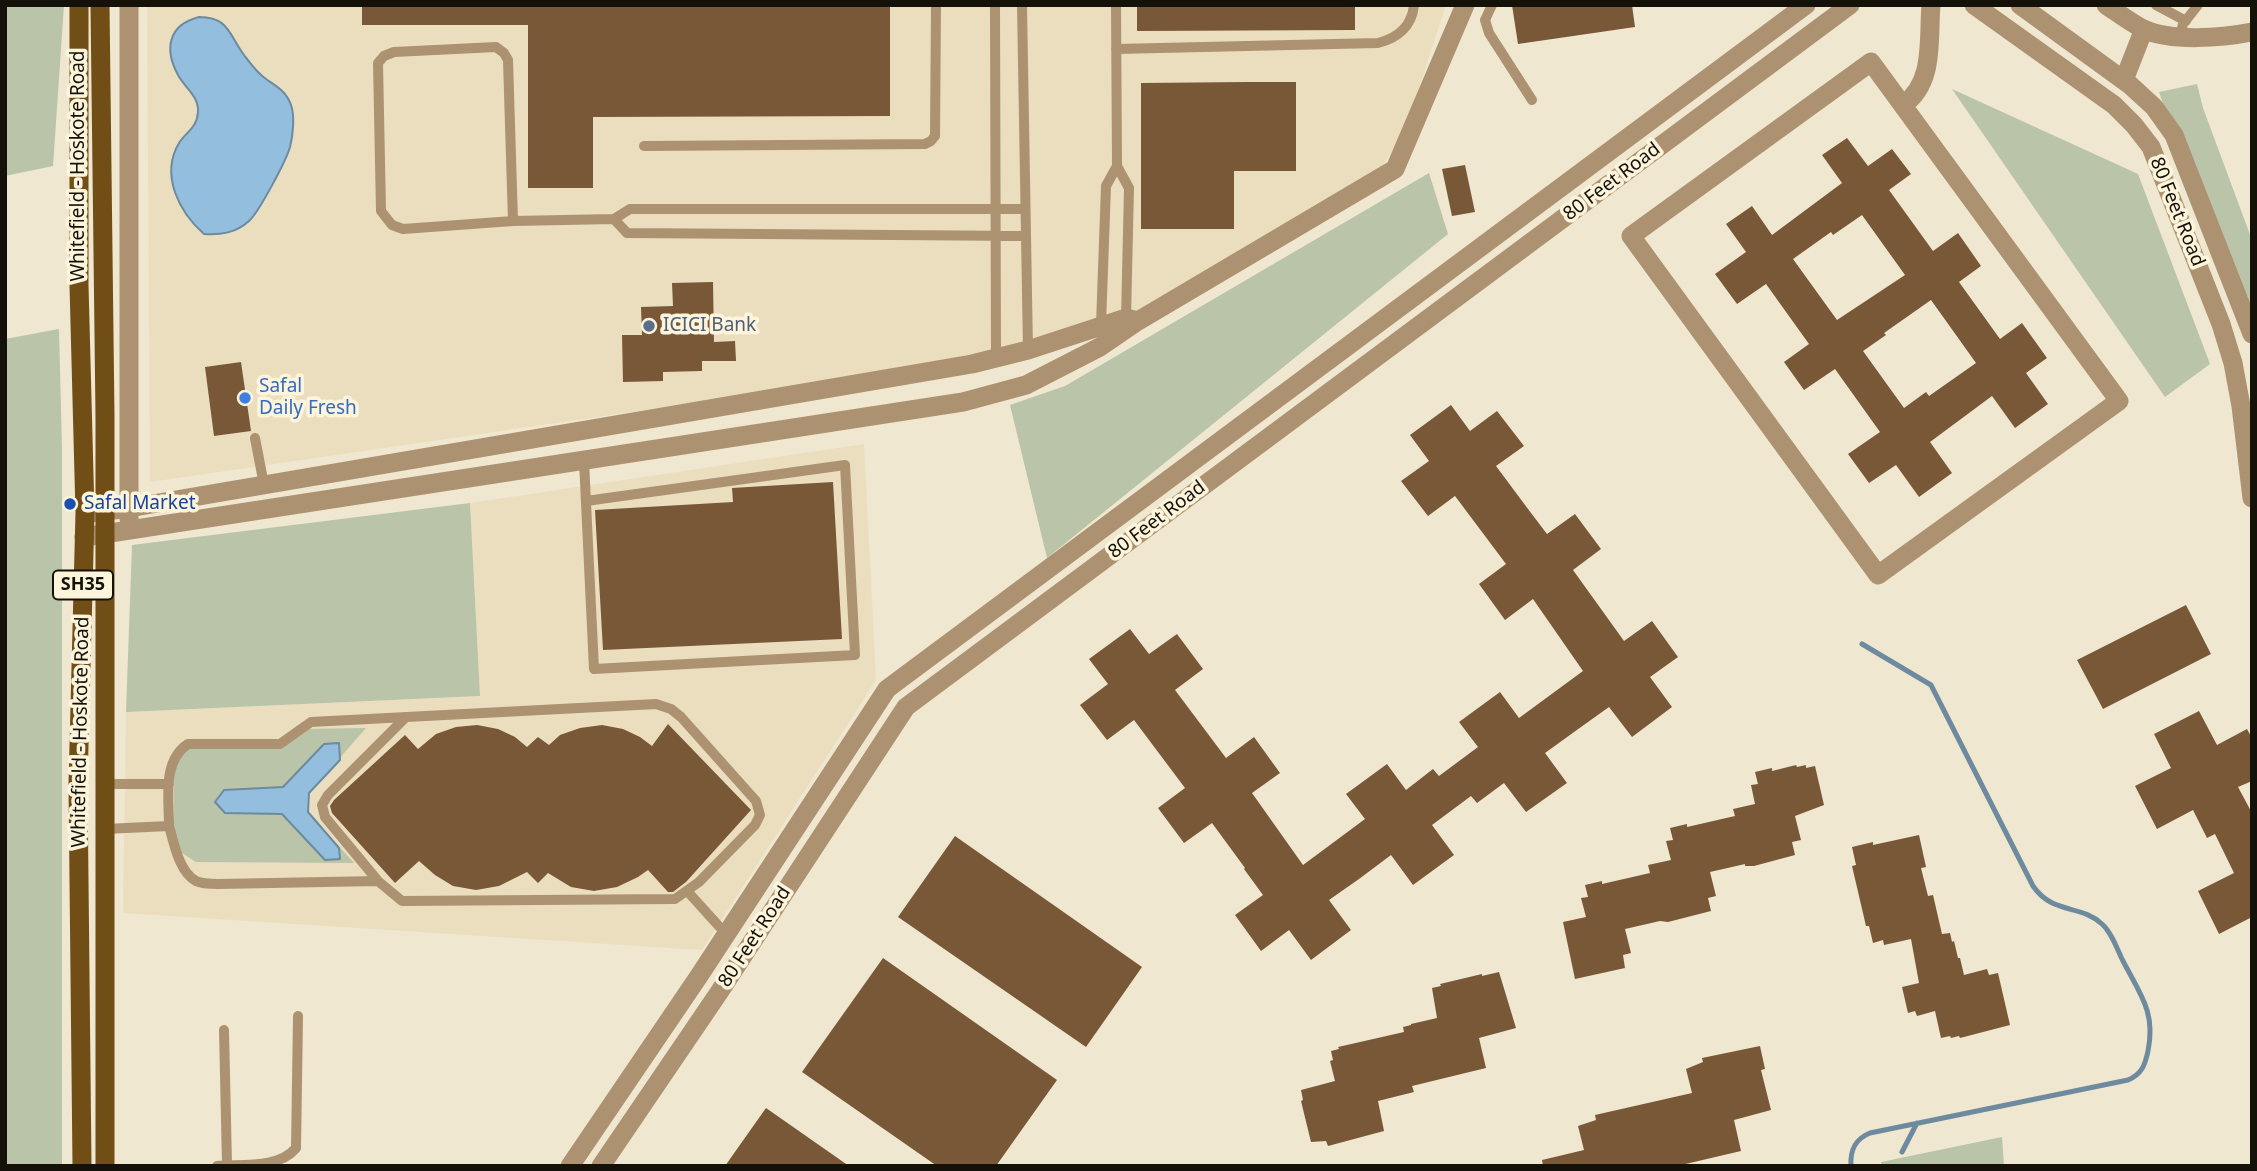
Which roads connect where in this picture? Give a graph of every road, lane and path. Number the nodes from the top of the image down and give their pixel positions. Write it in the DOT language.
graph roads {
  1 [pos="79,5"];
  2 [pos="100,5"];
  3 [pos="129,5"];
  4 [pos="936,5"];
  5 [pos="995,5"];
  6 [pos="1021,5"];
  7 [pos="1116,5"];
  8 [pos="1414,5"];
  9 [pos="1465,5"];
  10 [pos="1492,5"];
  11 [pos="1806,5"];
  12 [pos="1850,5"];
  13 [pos="1931,5"];
  14 [pos="1974,5"];
  15 [pos="2020,5"];
  16 [pos="2106,5"];
  17 [pos="2156,5"];
  18 [pos="2198,5"];
  19 [pos="2183,28"];
  20 [pos="2144,29"];
  21 [pos="2252,32"];
  22 [pos="1116,49"];
  23 [pos="2124,80"];
  24 [pos="1532,100"];
  25 [pos="1903,105"];
  26 [pos="644,146"];
  27 [pos="1117,166"];
  28 [pos="996,208"];
  29 [pos="1024,209"];
  30 [pos="614,219"];
  31 [pos="513,221"];
  32 [pos="996,235"];
  33 [pos="1025,236"];
  34 [pos="1132,320"];
  35 [pos="1101,325"];
  36 [pos="2252,334"];
  37 [pos="1028,350"];
  38 [pos="996,356"];
  39 [pos="255,438"];
  40 [pos="584,461"];
  41 [pos="264,485"];
  42 [pos="2252,498"];
  43 [pos="586,501"];
  44 [pos="129,508"];
  45 [pos="269,510"];
  46 [pos="95,512"];
  47 [pos="129,531"];
  48 [pos="105,534"];
  49 [pos="85,537"];
  50 [pos="407,717"];
  51 [pos="105,784"];
  52 [pos="169,785"];
  53 [pos="169,826"];
  54 [pos="105,829"];
  55 [pos="377,881"];
  56 [pos="688,892"];
  57 [pos="726,934"];
  58 [pos="298,1016"];
  59 [pos="224,1030"];
  60 [pos="227,1165"];
  61 [pos="82,1166"];
  62 [pos="105,1166"];
  63 [pos="217,1166"];
  64 [pos="570,1166"];
  65 [pos="601,1166"];
  1 -- 46 [label="main road, Whitefield - Hoskote Road / SH35"];
  2 -- 46 [label="main road, Whitefield - Hoskote Road / SH35"];
  3 -- 44 [label="street"];
  4 -- 26 [label="lane"];
  5 -- 28 [label="lane"];
  6 -- 29 [label="lane"];
  7 -- 22 [label="lane"];
  8 -- 22 [label="lane"];
  9 -- 34 [label="street"];
  10 -- 24 [label="lane"];
  11 -- 57 [label="street, 80 Feet Road"];
  12 -- 65 [label="street, 80 Feet Road"];
  13 -- 25 [label="street"];
  14 -- 42 [label="street, 80 Feet Road"];
  15 -- 23 [label="street, 80 Feet Road"];
  16 -- 20 [label="street"];
  17 -- 19 [label="lane"];
  18 -- 19 [label="lane"];
  19 -- 20 [label="street"];
  19 -- 21 [label="street"];
  20 -- 23 [label="street"];
  22 -- 27 [label="lane"];
  23 -- 36 [label="street, 80 Feet Road"];
  25 -- 25 [label="street"];
  27 -- 34 [label="lane"];
  27 -- 35 [label="lane"];
  28 -- 29 [label="lane"];
  28 -- 30 [label="lane"];
  28 -- 32 [label="lane"];
  29 -- 33 [label="lane"];
  30 -- 31 [label="lane"];
  30 -- 32 [label="lane"];
  31 -- 31 [label="lane"];
  32 -- 33 [label="lane"];
  32 -- 38 [label="lane"];
  33 -- 37 [label="lane"];
  34 -- 35 [label="street"];
  34 -- 40 [label="street"];
  35 -- 37 [label="street"];
  37 -- 38 [label="street"];
  38 -- 41 [label="street"];
  39 -- 41 [label="lane"];
  40 -- 43 [label="lane"];
  40 -- 45 [label="street"];
  41 -- 44 [label="street"];
  41 -- 45 [label="street"];
  43 -- 43 [label="lane"];
  44 -- 46 [label="street"];
  44 -- 47 [label="street"];
  45 -- 47 [label="street"];
  46 -- 48 [label="main road, Whitefield - Hoskote Road / SH35"];
  46 -- 49 [label="main road, Whitefield - Hoskote Road / SH35"];
  47 -- 48 [label="street"];
  48 -- 49 [label="street"];
  48 -- 51 [label="main road, Whitefield - Hoskote Road / SH35"];
  49 -- 61 [label="main road, Whitefield - Hoskote Road / SH35"];
  50 -- 52 [label="lane"];
  50 -- 55 [label="lane"];
  50 -- 56 [label="lane"];
  51 -- 52 [label="lane"];
  51 -- 54 [label="main road, Whitefield - Hoskote Road / SH35"];
  52 -- 53 [label="lane"];
  53 -- 54 [label="lane"];
  53 -- 55 [label="lane"];
  54 -- 62 [label="main road, Whitefield - Hoskote Road / SH35"];
  55 -- 56 [label="lane"];
  56 -- 57 [label="lane"];
  57 -- 64 [label="street, 80 Feet Road"];
  58 -- 60 [label="lane"];
  59 -- 60 [label="lane"];
  60 -- 63 [label="lane"];
}
